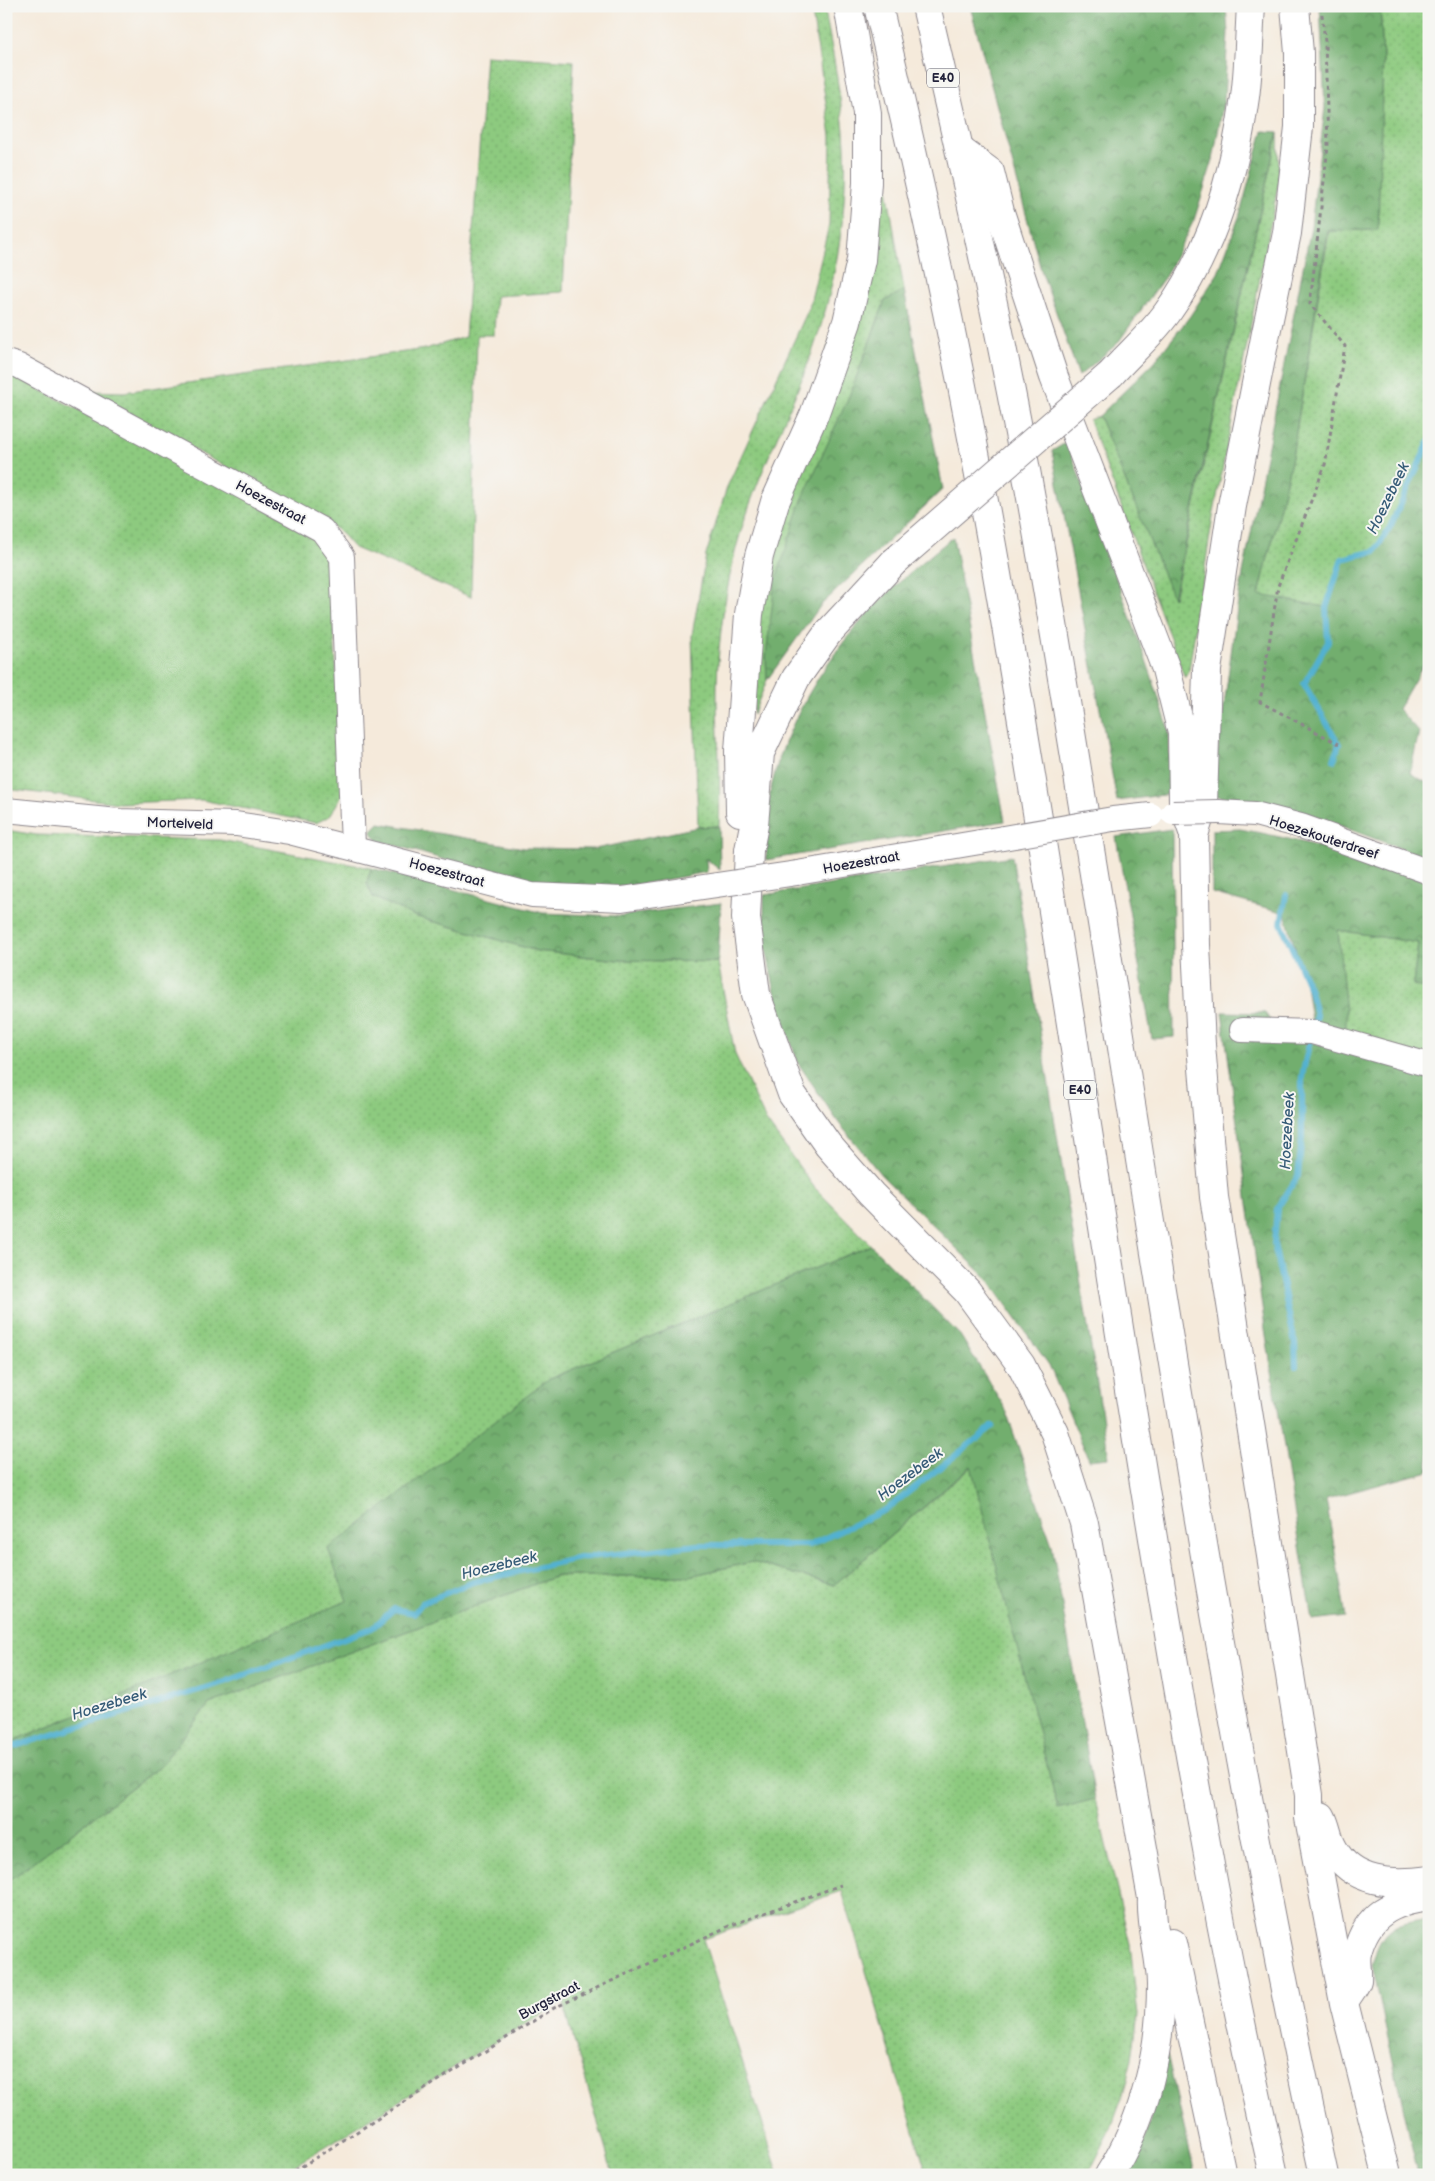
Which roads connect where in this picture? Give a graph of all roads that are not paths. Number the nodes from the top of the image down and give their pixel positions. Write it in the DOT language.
graph roads {
  1 [pos="848,6"];
  2 [pos="878,6"];
  3 [pos="926,6"];
  4 [pos="1251,6"];
  5 [pos="1296,6"];
  6 [pos="960,150"];
  7 [pos="6,362"];
  8 [pos="6,810"];
  9 [pos="1218,812"];
  10 [pos="1194,836"];
  11 [pos="353,847"];
  12 [pos="749,850"];
  13 [pos="1429,872"];
  14 [pos="1242,1030"];
  15 [pos="1429,1065"];
  16 [pos="1309,1794"];
  17 [pos="1429,1880"];
  18 [pos="1152,1898"];
  19 [pos="1429,1898"];
  20 [pos="1344,2003"];
  21 [pos="1109,2175"];
  22 [pos="1222,2175"];
  23 [pos="1274,2175"];
  24 [pos="1324,2175"];
  25 [pos="1387,2175"];
  1 -- 12 [label="highway"];
  2 -- 23 [label="highway, E40"];
  3 -- 6 [label="highway, E40"];
  4 -- 12 [label="highway, bridge"];
  5 -- 10 [label="highway"];
  6 -- 10 [label="highway"];
  6 -- 24 [label="highway, E40"];
  7 -- 11 [label="street, Hoezestraat"];
  8 -- 11 [label="street, Mortelveld"];
  9 -- 11 [label="street, Hoezestraat, bridge"];
  9 -- 13 [label="street, Hoezekouterdreef"];
  10 -- 16 [label="highway"];
  12 -- 18 [label="highway"];
  14 -- 15 [label="street"];
  16 -- 17 [label="highway"];
  16 -- 20 [label="highway"];
  18 -- 21 [label="highway"];
  18 -- 22 [label="highway"];
  19 -- 20 [label="highway"];
  20 -- 25 [label="highway"];
}
